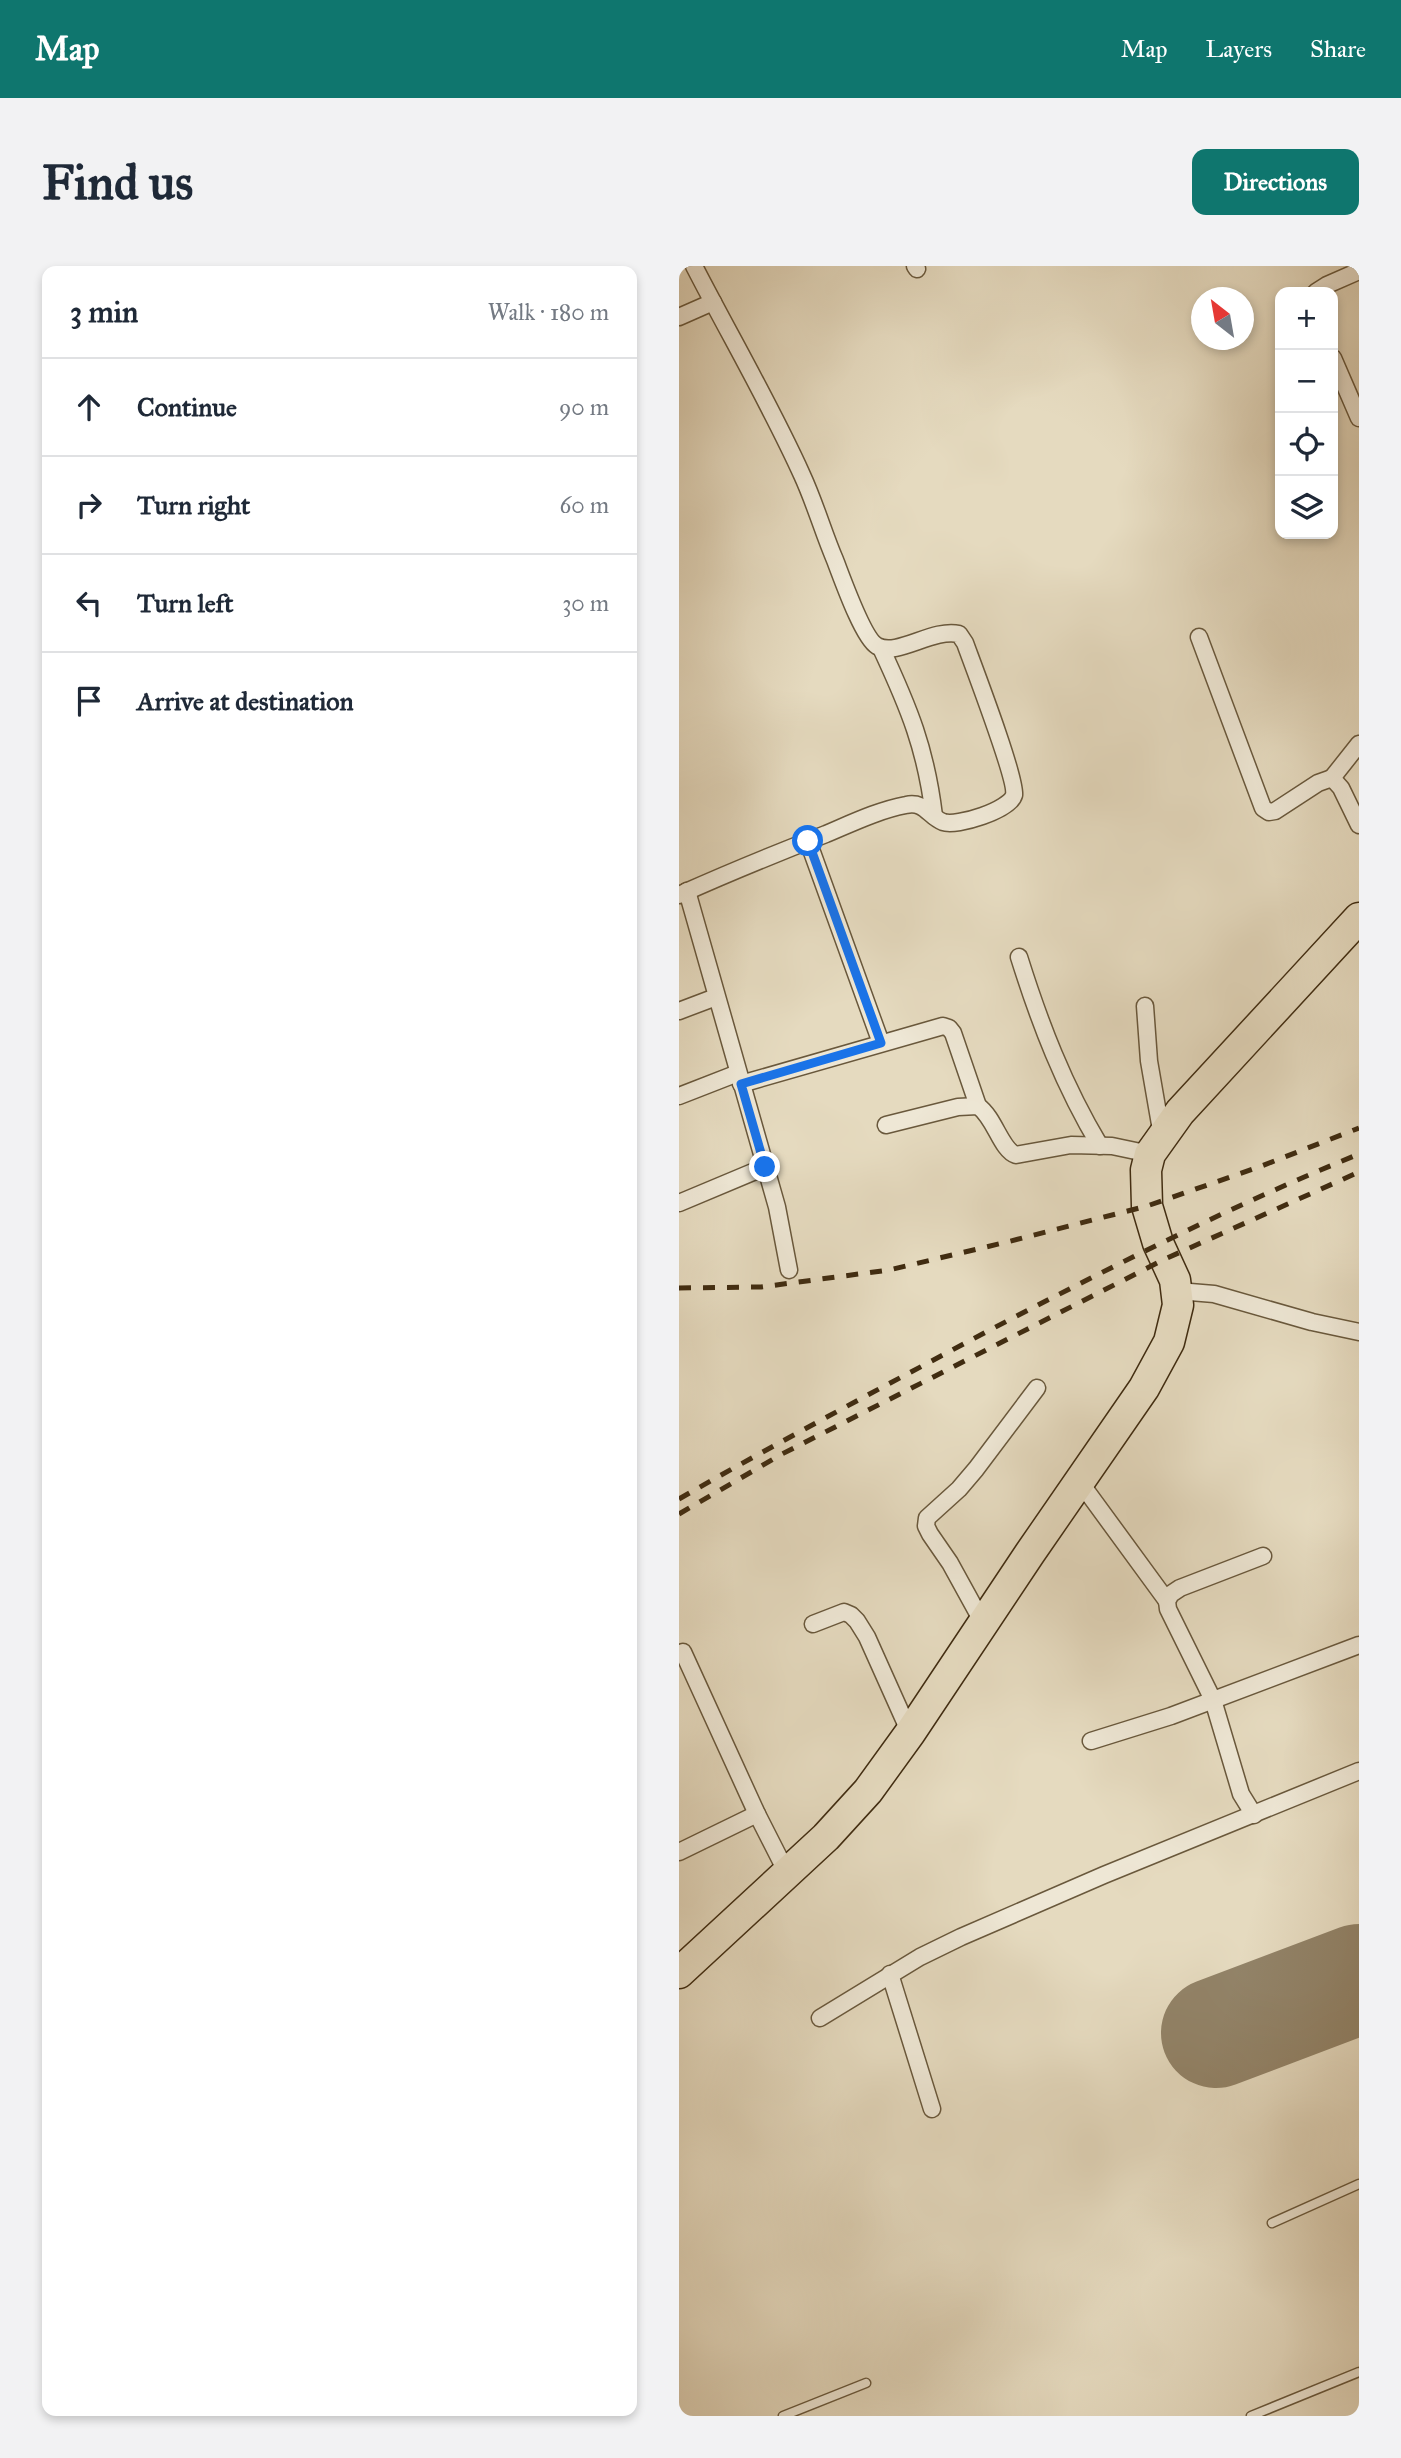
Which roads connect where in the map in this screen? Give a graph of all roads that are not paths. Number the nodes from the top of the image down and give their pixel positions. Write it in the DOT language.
graph roads {
  1 [pos="694,266"];
  2 [pos="1359,273"];
  3 [pos="1324,287"];
  4 [pos="713,302"];
  5 [pos="679,317"];
  6 [pos="1338,370"];
  7 [pos="1359,418"];
  8 [pos="1199,637"];
  9 [pos="881,648"];
  10 [pos="1359,744"];
  11 [pos="1332,778"];
  12 [pos="934,816"];
  13 [pos="1359,825"];
  14 [pos="808,841"];
  15 [pos="683,893"];
  16 [pos="1359,918"];
  17 [pos="1019,957"];
  18 [pos="716,997"];
  19 [pos="1145,1006"];
  20 [pos="679,1011"];
  21 [pos="881,1043"];
  22 [pos="739,1079"];
  23 [pos="679,1096"];
  24 [pos="978,1106"];
  25 [pos="886,1125"];
  26 [pos="1156,1145"];
  27 [pos="1100,1146"];
  28 [pos="765,1167"];
  29 [pos="679,1203"];
  30 [pos="789,1270"];
  31 [pos="1178,1291"];
  32 [pos="1359,1332"];
  33 [pos="1037,1388"];
  34 [pos="1080,1482"];
  35 [pos="1263,1556"];
  36 [pos="1167,1601"];
  37 [pos="983,1623"];
  38 [pos="813,1624"];
  39 [pos="1359,1645"];
  40 [pos="683,1652"];
  41 [pos="1213,1700"];
  42 [pos="910,1733"];
  43 [pos="1091,1741"];
  44 [pos="1359,1771"];
  45 [pos="757,1814"];
  46 [pos="1254,1815"];
  47 [pos="679,1852"];
  48 [pos="787,1873"];
  49 [pos="679,1973"];
  50 [pos="890,1974"];
  51 [pos="820,2018"];
  52 [pos="932,2109"];
  53 [pos="1359,2184"];
  54 [pos="1272,2223"];
  55 [pos="1359,2372"];
  56 [pos="866,2383"];
  57 [pos="783,2416"];
  58 [pos="1251,2416"];
  1 -- 4 [label="street"];
  2 -- 3 [label="street"];
  4 -- 5 [label="street"];
  4 -- 9 [label="street"];
  6 -- 7 [label="street"];
  8 -- 11 [label="street"];
  9 -- 12 [label="street"];
  9 -- 12 [label="street"];
  10 -- 11 [label="street"];
  11 -- 13 [label="street"];
  12 -- 14 [label="street"];
  14 -- 15 [label="street"];
  14 -- 21 [label="street"];
  15 -- 18 [label="street"];
  16 -- 26 [label="highway"];
  17 -- 27 [label="street"];
  18 -- 20 [label="street"];
  18 -- 22 [label="street"];
  19 -- 26 [label="street"];
  21 -- 22 [label="street"];
  21 -- 24 [label="street"];
  22 -- 23 [label="street"];
  22 -- 28 [label="street"];
  24 -- 25 [label="street"];
  24 -- 27 [label="street"];
  26 -- 27 [label="street"];
  26 -- 31 [label="highway"];
  28 -- 29 [label="street"];
  28 -- 30 [label="street"];
  31 -- 32 [label="street"];
  31 -- 34 [label="highway"];
  33 -- 37 [label="street"];
  34 -- 36 [label="street"];
  34 -- 37 [label="highway"];
  35 -- 36 [label="street"];
  36 -- 41 [label="street"];
  37 -- 42 [label="highway"];
  38 -- 42 [label="street"];
  39 -- 41 [label="street"];
  40 -- 45 [label="street"];
  41 -- 43 [label="street"];
  41 -- 46 [label="street"];
  42 -- 48 [label="highway"];
  44 -- 46 [label="street"];
  45 -- 47 [label="street"];
  45 -- 48 [label="street"];
  46 -- 50 [label="street"];
  48 -- 49 [label="highway"];
  50 -- 51 [label="street"];
  50 -- 52 [label="street"];
  53 -- 54 [label="lane"];
  55 -- 58 [label="lane"];
  56 -- 57 [label="lane"];
}
